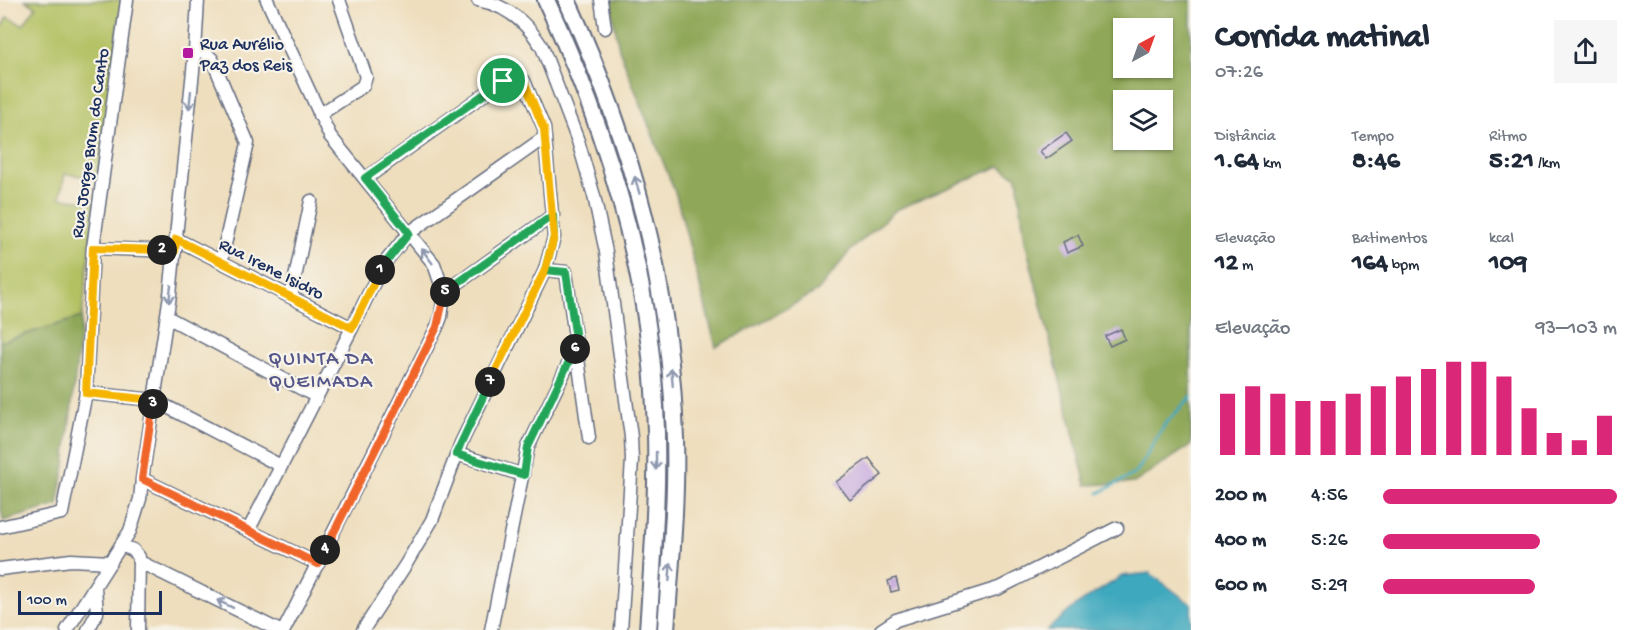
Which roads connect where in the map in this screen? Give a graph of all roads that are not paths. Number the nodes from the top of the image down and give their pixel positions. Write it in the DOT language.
graph roads {
  1 [pos="127,0"];
  2 [pos="198,0"];
  3 [pos="267,0"];
  4 [pos="339,0"];
  5 [pos="478,0"];
  6 [pos="536,0"];
  7 [pos="546,0"];
  8 [pos="567,0"];
  9 [pos="601,0"];
  10 [pos="605,28"];
  11 [pos="195,51"];
  12 [pos="319,115"];
  13 [pos="545,137"];
  14 [pos="365,178"];
  15 [pos="311,201"];
  16 [pos="553,215"];
  17 [pos="409,233"];
  18 [pos="175,245"];
  19 [pos="93,248"];
  20 [pos="221,262"];
  21 [pos="545,270"];
  22 [pos="444,293"];
  23 [pos="291,297"];
  24 [pos="167,317"];
  25 [pos="352,328"];
  26 [pos="577,346"];
  27 [pos="653,373"];
  28 [pos="86,393"];
  29 [pos="317,397"];
  30 [pos="154,400"];
  31 [pos="589,438"];
  32 [pos="456,454"];
  33 [pos="281,466"];
  34 [pos="524,475"];
  35 [pos="142,479"];
  36 [pos="0,527"];
  37 [pos="1117,528"];
  38 [pos="249,529"];
  39 [pos="121,545"];
  40 [pos="111,562"];
  41 [pos="140,562"];
  42 [pos="318,564"];
  43 [pos="0,569"];
  44 [pos="95,587"];
  45 [pos="648,626"];
  46 [pos="67,630"];
  47 [pos="88,630"];
  48 [pos="138,630"];
  49 [pos="278,630"];
  50 [pos="284,630"];
  51 [pos="363,630"];
  52 [pos="491,630"];
  53 [pos="621,630"];
  54 [pos="666,630"];
  55 [pos="881,630"];
  1 -- 19 [label="street, Rua Jorge Brum do Canto"];
  2 -- 11 [label="street"];
  3 -- 12 [label="street"];
  4 -- 12 [label="street"];
  5 -- 53 [label="street"];
  6 -- 27 [label="highway"];
  7 -- 27 [label="highway"];
  54 -- 8 [label="highway, one-way"];
  9 -- 10 [label="street"];
  11 -- 18 [label="street, one-way"];
  11 -- 20 [label="street"];
  12 -- 14 [label="street"];
  13 -- 14 [label="street"];
  13 -- 16 [label="street"];
  13 -- 17 [label="street"];
  14 -- 17 [label="street"];
  15 -- 23 [label="street"];
  16 -- 21 [label="street"];
  16 -- 22 [label="street"];
  22 -- 17 [label="street, one-way"];
  17 -- 25 [label="street"];
  18 -- 19 [label="street"];
  18 -- 20 [label="street, Rua Irene Isidro"];
  18 -- 24 [label="street, one-way"];
  19 -- 28 [label="street, Rua Jorge Brum do Canto"];
  20 -- 23 [label="street, Rua Irene Isidro"];
  21 -- 26 [label="street"];
  21 -- 32 [label="street"];
  22 -- 42 [label="street"];
  23 -- 25 [label="street, Rua Irene Isidro"];
  24 -- 29 [label="street"];
  24 -- 30 [label="street"];
  25 -- 29 [label="street"];
  26 -- 31 [label="street"];
  26 -- 34 [label="street"];
  27 -- 45 [label="highway, one-way"];
  28 -- 30 [label="street"];
  28 -- 36 [label="street, Rua Jorge Brum do Canto"];
  29 -- 33 [label="street"];
  30 -- 33 [label="street"];
  30 -- 35 [label="street"];
  32 -- 34 [label="street"];
  32 -- 51 [label="street"];
  33 -- 38 [label="street"];
  34 -- 52 [label="street"];
  35 -- 38 [label="street"];
  35 -- 39 [label="street"];
  37 -- 55 [label="street"];
  38 -- 42 [label="street"];
  39 -- 40 [label="street"];
  39 -- 41 [label="street"];
  40 -- 43 [label="street"];
  40 -- 44 [label="street"];
  41 -- 48 [label="street"];
  49 -- 41 [label="street, one-way"];
  42 -- 50 [label="street"];
  44 -- 46 [label="street"];
  44 -- 47 [label="street"];
}
